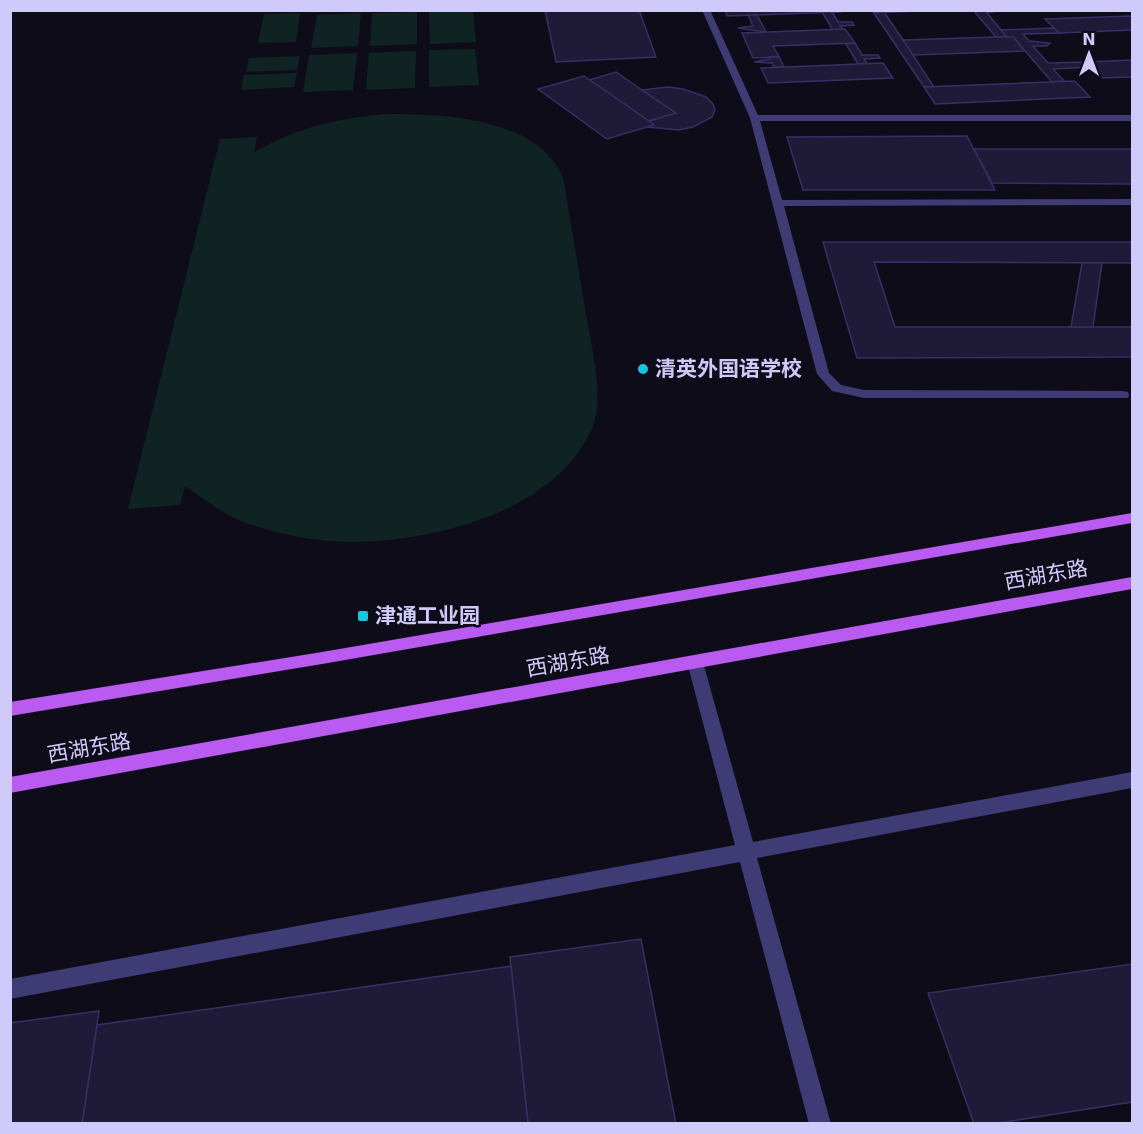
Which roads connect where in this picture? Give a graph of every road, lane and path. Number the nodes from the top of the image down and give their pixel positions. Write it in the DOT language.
graph roads {
  1 [pos="705,10"];
  2 [pos="755,118"];
  3 [pos="1132,118"];
  4 [pos="1132,202"];
  5 [pos="783,203"];
  6 [pos="1123,395"];
  7 [pos="1132,518"];
  8 [pos="1132,583"];
  9 [pos="695,662"];
  10 [pos="10,709"];
  11 [pos="1132,780"];
  12 [pos="10,785"];
  13 [pos="746,852"];
  14 [pos="10,989"];
  15 [pos="820,1124"];
  1 -- 2 [label="lane"];
  2 -- 3 [label="lane"];
  2 -- 6 [label="lane"];
  4 -- 5 [label="lane"];
  7 -- 10 [label="main road, 西湖东路"];
  8 -- 9 [label="main road, 西湖东路"];
  9 -- 12 [label="main road, 西湖东路"];
  9 -- 13 [label="lane"];
  11 -- 13 [label="lane"];
  13 -- 14 [label="lane"];
  13 -- 15 [label="lane"];
}
